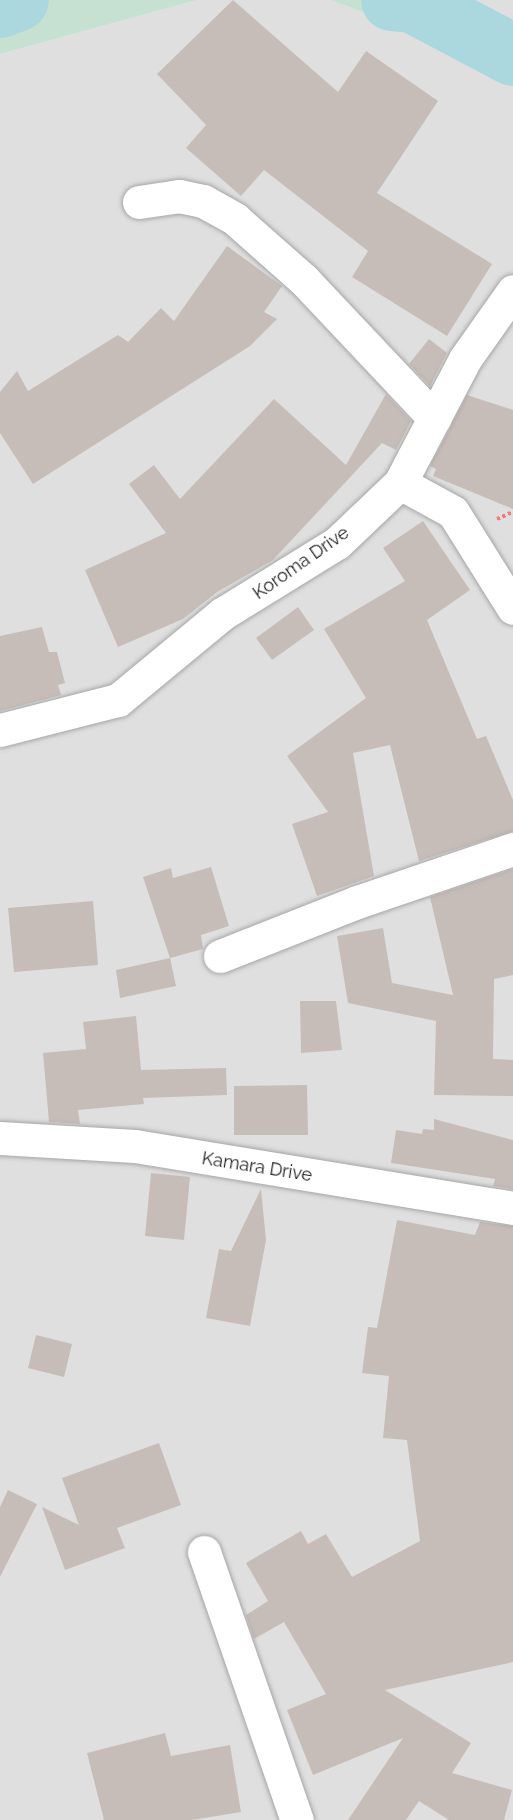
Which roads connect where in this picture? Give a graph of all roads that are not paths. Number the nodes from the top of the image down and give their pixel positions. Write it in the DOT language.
graph roads {
  1 [pos="139,202"];
  2 [pos="513,291"];
  3 [pos="434,418"];
  4 [pos="400,483"];
  5 [pos="513,608"];
  6 [pos="0,730"];
  7 [pos="513,849"];
  8 [pos="220,956"];
  9 [pos="0,1138"];
  10 [pos="513,1208"];
  11 [pos="204,1552"];
  12 [pos="297,1820"];
  1 -- 3 [label="street"];
  2 -- 3 [label="street, Koroma Drive"];
  3 -- 4 [label="street, Koroma Drive"];
  4 -- 5 [label="street"];
  4 -- 6 [label="street, Koroma Drive"];
  7 -- 8 [label="street"];
  9 -- 10 [label="street, Kamara Drive"];
  11 -- 12 [label="street"];
}
